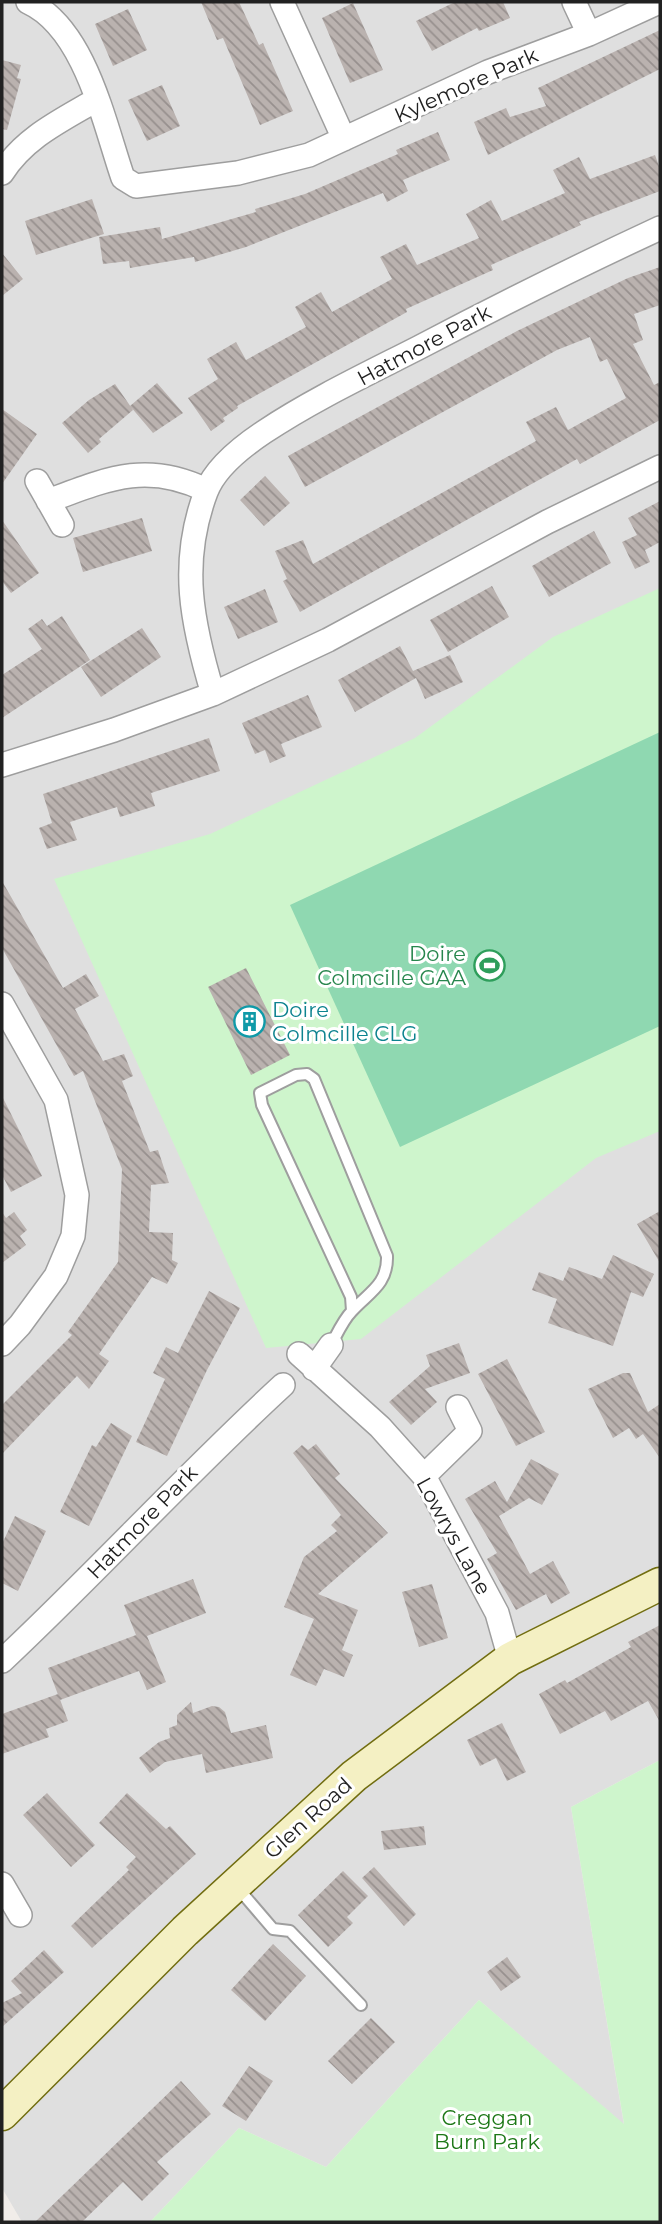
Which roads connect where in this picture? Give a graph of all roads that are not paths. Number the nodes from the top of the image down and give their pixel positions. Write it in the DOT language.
graph roads {
  1 [pos="28,2"];
  2 [pos="282,2"];
  3 [pos="575,2"];
  4 [pos="659,2"];
  5 [pos="589,34"];
  6 [pos="96,100"];
  7 [pos="344,139"];
  8 [pos="2,173"];
  9 [pos="660,228"];
  10 [pos="660,467"];
  11 [pos="37,481"];
  12 [pos="206,490"];
  13 [pos="48,502"];
  14 [pos="62,525"];
  15 [pos="214,694"];
  16 [pos="2,765"];
  17 [pos="2,1004"];
  18 [pos="352,1311"];
  19 [pos="2,1344"];
  20 [pos="331,1345"];
  21 [pos="282,1385"];
  22 [pos="458,1408"];
  23 [pos="424,1476"];
  24 [pos="660,1584"];
  25 [pos="510,1659"];
  26 [pos="2,1661"];
  27 [pos="2,1884"];
  28 [pos="235,1884"];
  29 [pos="20,1915"];
  30 [pos="361,2005"];
  31 [pos="2,2114"];
  1 -- 6 [label="street, Kylemore Park"];
  2 -- 7 [label="street"];
  3 -- 5 [label="street"];
  4 -- 5 [label="street, Kylemore Park"];
  5 -- 7 [label="street, Kylemore Park"];
  6 -- 7 [label="street, Kylemore Park"];
  6 -- 8 [label="street"];
  9 -- 12 [label="street, Hatmore Park"];
  10 -- 15 [label="street"];
  11 -- 13 [label="street"];
  12 -- 13 [label="street"];
  12 -- 15 [label="street, Hatmore Park"];
  13 -- 14 [label="street"];
  15 -- 16 [label="street"];
  17 -- 19 [label="street"];
  18 -- 18 [label="lane"];
  18 -- 20 [label="lane"];
  20 -- 23 [label="street, Lowrys Lane"];
  21 -- 26 [label="street, Hatmore Park"];
  22 -- 23 [label="street"];
  23 -- 25 [label="street, Lowrys Lane"];
  24 -- 25 [label="street, Glen Road"];
  25 -- 28 [label="street, Glen Road"];
  27 -- 29 [label="street"];
  28 -- 30 [label="lane"];
  28 -- 31 [label="street, Glen Road"];
}
